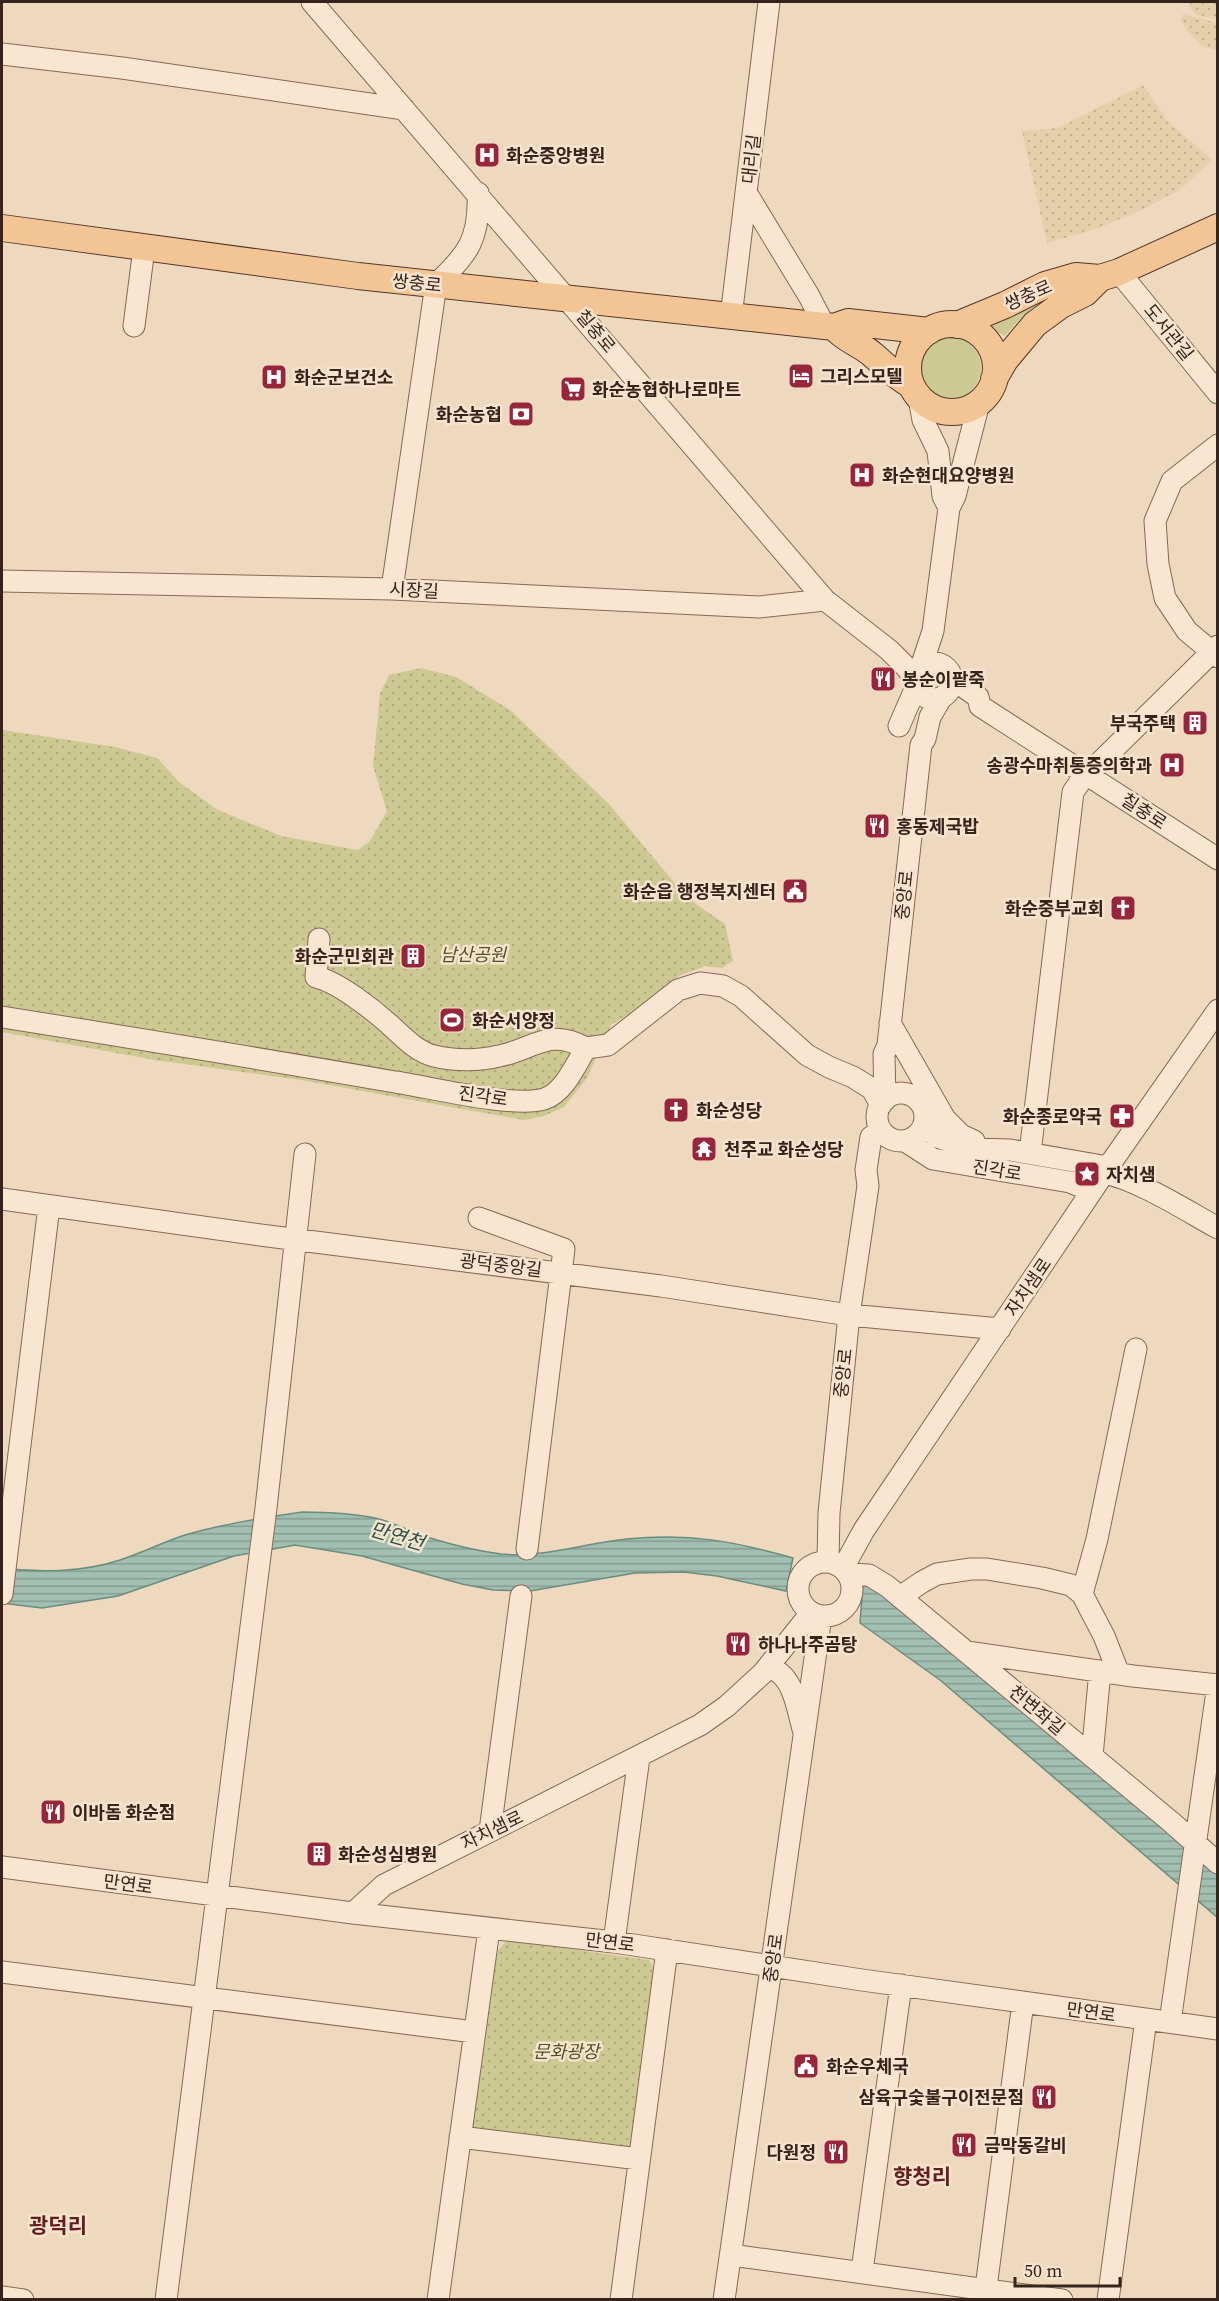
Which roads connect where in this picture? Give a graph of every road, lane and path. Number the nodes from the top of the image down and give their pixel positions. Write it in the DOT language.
graph roads {
  1 [pos="312,2"];
  2 [pos="769,2"];
  3 [pos="2,54"];
  4 [pos="404,109"];
  5 [pos="478,193"];
  6 [pos="747,194"];
  7 [pos="1218,227"];
  8 [pos="2,228"];
  9 [pos="144,248"];
  10 [pos="1110,275"];
  11 [pos="436,284"];
  12 [pos="571,301"];
  13 [pos="731,317"];
  14 [pos="135,326"];
  15 [pos="829,326"];
  16 [pos="965,327"];
  17 [pos="927,332"];
  18 [pos="888,370"];
  19 [pos="994,379"];
  20 [pos="1218,393"];
  21 [pos="918,401"];
  22 [pos="979,403"];
  23 [pos="1218,446"];
  24 [pos="949,507"];
  25 [pos="2,581"];
  26 [pos="392,589"];
  27 [pos="825,600"];
  28 [pos="933,631"];
  29 [pos="895,652"];
  30 [pos="1216,652"];
  31 [pos="929,682"];
  32 [pos="912,736"];
  33 [pos="1088,775"];
  34 [pos="1218,859"];
  35 [pos="319,939"];
  36 [pos="1218,1010"];
  37 [pos="2,1017"];
  38 [pos="890,1023"];
  39 [pos="888,1045"];
  40 [pos="586,1048"];
  41 [pos="910,1095"];
  42 [pos="883,1102"];
  43 [pos="923,1126"];
  44 [pos="895,1138"];
  45 [pos="1020,1152"];
  46 [pos="305,1154"];
  47 [pos="1106,1170"];
  48 [pos="1092,1191"];
  49 [pos="2,1199"];
  50 [pos="49,1206"];
  51 [pos="479,1218"];
  52 [pos="1218,1228"];
  53 [pos="295,1240"];
  54 [pos="561,1272"];
  55 [pos="849,1315"];
  56 [pos="1000,1329"];
  57 [pos="1136,1349"];
  58 [pos="829,1513"];
  59 [pos="864,1530"];
  60 [pos="527,1549"];
  61 [pos="840,1568"];
  62 [pos="2,1594"];
  63 [pos="1082,1594"];
  64 [pos="521,1596"];
  65 [pos="900,1597"];
  66 [pos="816,1615"];
  67 [pos="967,1651"];
  68 [pos="768,1668"];
  69 [pos="1110,1672"];
  70 [pos="1218,1685"];
  71 [pos="805,1737"];
  72 [pos="1092,1756"];
  73 [pos="639,1757"];
  74 [pos="490,1831"];
  75 [pos="1195,1846"];
  76 [pos="1218,1863"];
  77 [pos="2,1867"];
  78 [pos="218,1896"];
  79 [pos="353,1913"];
  80 [pos="489,1929"];
  81 [pos="614,1942"];
  82 [pos="667,1950"];
  83 [pos="772,1965"];
  84 [pos="2,1972"];
  85 [pos="901,1985"];
  86 [pos="205,1998"];
  87 [pos="1023,2002"];
  88 [pos="1146,2019"];
  89 [pos="1170,2022"];
  90 [pos="1218,2029"];
  91 [pos="474,2032"];
  92 [pos="460,2138"];
  93 [pos="639,2159"];
  94 [pos="731,2255"];
  95 [pos="862,2271"];
  96 [pos="986,2288"];
  97 [pos="2,2297"];
  98 [pos="23,2300"];
  99 [pos="166,2300"];
  100 [pos="438,2300"];
  101 [pos="621,2300"];
  102 [pos="724,2300"];
  103 [pos="1062,2300"];
  104 [pos="1107,2300"];
  1 -- 4 [label="street, 칠충로"];
  2 -- 6 [label="street, 대리길"];
  3 -- 4 [label="street"];
  4 -- 5 [label="street, 칠충로"];
  5 -- 11 [label="street"];
  5 -- 12 [label="street, 칠충로"];
  6 -- 13 [label="street, 대리길"];
  6 -- 15 [label="street"];
  7 -- 10 [label="main road, 쌍충로"];
  8 -- 9 [label="main road, 쌍충로"];
  9 -- 11 [label="main road, 쌍충로"];
  9 -- 14 [label="street"];
  10 -- 16 [label="main road, 쌍충로"];
  10 -- 19 [label="main road, 쌍충로"];
  10 -- 20 [label="street, 도서관길"];
  11 -- 12 [label="main road, 쌍충로"];
  11 -- 26 [label="street"];
  12 -- 13 [label="main road, 쌍충로"];
  12 -- 27 [label="street, 칠충로"];
  13 -- 15 [label="main road, 쌍충로"];
  15 -- 17 [label="main road, 쌍충로"];
  15 -- 18 [label="main road"];
  16 -- 17 [label="main road"];
  16 -- 19 [label="main road"];
  17 -- 21 [label="main road"];
  18 -- 21 [label="main road"];
  18 -- 21 [label="main road"];
  19 -- 22 [label="main road"];
  21 -- 22 [label="main road"];
  21 -- 24 [label="street"];
  22 -- 24 [label="street"];
  23 -- 30 [label="street"];
  24 -- 28 [label="street"];
  25 -- 26 [label="street, 시장길"];
  26 -- 27 [label="street, 시장길"];
  27 -- 29 [label="street, 칠충로"];
  28 -- 29 [label="street"];
  28 -- 31 [label="street"];
  29 -- 31 [label="street, 칠충로"];
  30 -- 33 [label="street"];
  31 -- 32 [label="street"];
  31 -- 32 [label="street"];
  31 -- 33 [label="street, 칠충로"];
  32 -- 38 [label="street, 중앙로"];
  33 -- 34 [label="street, 칠충로"];
  33 -- 45 [label="street"];
  35 -- 40 [label="street"];
  36 -- 47 [label="street, 자치샘로"];
  37 -- 40 [label="street, 진각로"];
  38 -- 39 [label="street, 중앙로"];
  38 -- 45 [label="street"];
  39 -- 41 [label="street, 중앙로"];
  39 -- 42 [label="street, 중앙로"];
  40 -- 42 [label="street"];
  41 -- 42 [label="street"];
  41 -- 43 [label="street"];
  42 -- 44 [label="street"];
  43 -- 44 [label="street"];
  43 -- 45 [label="street, 진각로"];
  44 -- 48 [label="street, 진각로"];
  44 -- 55 [label="street, 중앙로"];
  45 -- 47 [label="street, 진각로"];
  46 -- 53 [label="street"];
  47 -- 48 [label="street, 자치샘로"];
  47 -- 52 [label="street, 진각로"];
  48 -- 56 [label="street, 자치샘로"];
  49 -- 50 [label="street, 광덕중앙길"];
  50 -- 53 [label="street, 광덕중앙길"];
  50 -- 62 [label="street"];
  51 -- 54 [label="street"];
  53 -- 54 [label="street, 광덕중앙길"];
  53 -- 78 [label="street"];
  54 -- 55 [label="street, 광덕중앙길"];
  54 -- 60 [label="street"];
  55 -- 56 [label="street, 광덕중앙길"];
  55 -- 58 [label="street, 중앙로"];
  56 -- 59 [label="street, 자치샘로"];
  57 -- 63 [label="street"];
  58 -- 59 [label="street"];
  58 -- 61 [label="street, 중앙로"];
  59 -- 61 [label="street, 자치샘로"];
  61 -- 65 [label="street, 천변좌길"];
  61 -- 66 [label="street"];
  61 -- 66 [label="street"];
  63 -- 65 [label="street"];
  63 -- 69 [label="street"];
  64 -- 74 [label="street"];
  65 -- 67 [label="street, 천변좌길"];
  66 -- 68 [label="street, 자치샘로"];
  66 -- 71 [label="street, 중앙로"];
  67 -- 69 [label="street"];
  67 -- 72 [label="street, 천변좌길"];
  68 -- 71 [label="street"];
  68 -- 73 [label="street, 자치샘로"];
  69 -- 70 [label="street"];
  69 -- 72 [label="street"];
  70 -- 75 [label="street"];
  71 -- 83 [label="street, 중앙로"];
  72 -- 75 [label="street, 천변좌길"];
  73 -- 74 [label="street, 자치샘로"];
  73 -- 81 [label="street"];
  74 -- 79 [label="street, 자치샘로"];
  75 -- 76 [label="street, 천변좌길"];
  75 -- 89 [label="street"];
  77 -- 78 [label="street, 만연로"];
  78 -- 79 [label="street, 만연로"];
  78 -- 86 [label="street"];
  79 -- 80 [label="street, 만연로"];
  80 -- 81 [label="street, 만연로"];
  80 -- 91 [label="street"];
  81 -- 82 [label="street, 만연로"];
  82 -- 83 [label="street, 만연로"];
  82 -- 93 [label="street"];
  83 -- 85 [label="street, 만연로"];
  83 -- 94 [label="street, 중앙로"];
  84 -- 86 [label="street"];
  85 -- 87 [label="street, 만연로"];
  85 -- 95 [label="street"];
  86 -- 91 [label="street"];
  86 -- 99 [label="street"];
  87 -- 88 [label="street, 만연로"];
  87 -- 96 [label="street"];
  88 -- 89 [label="street, 만연로"];
  88 -- 104 [label="street"];
  89 -- 90 [label="street, 만연로"];
  91 -- 92 [label="street"];
  92 -- 93 [label="street"];
  92 -- 100 [label="street"];
  93 -- 101 [label="street"];
  94 -- 95 [label="street"];
  94 -- 102 [label="street, 중앙로"];
  95 -- 96 [label="street"];
  96 -- 103 [label="street"];
  97 -- 98 [label="street"];
}
